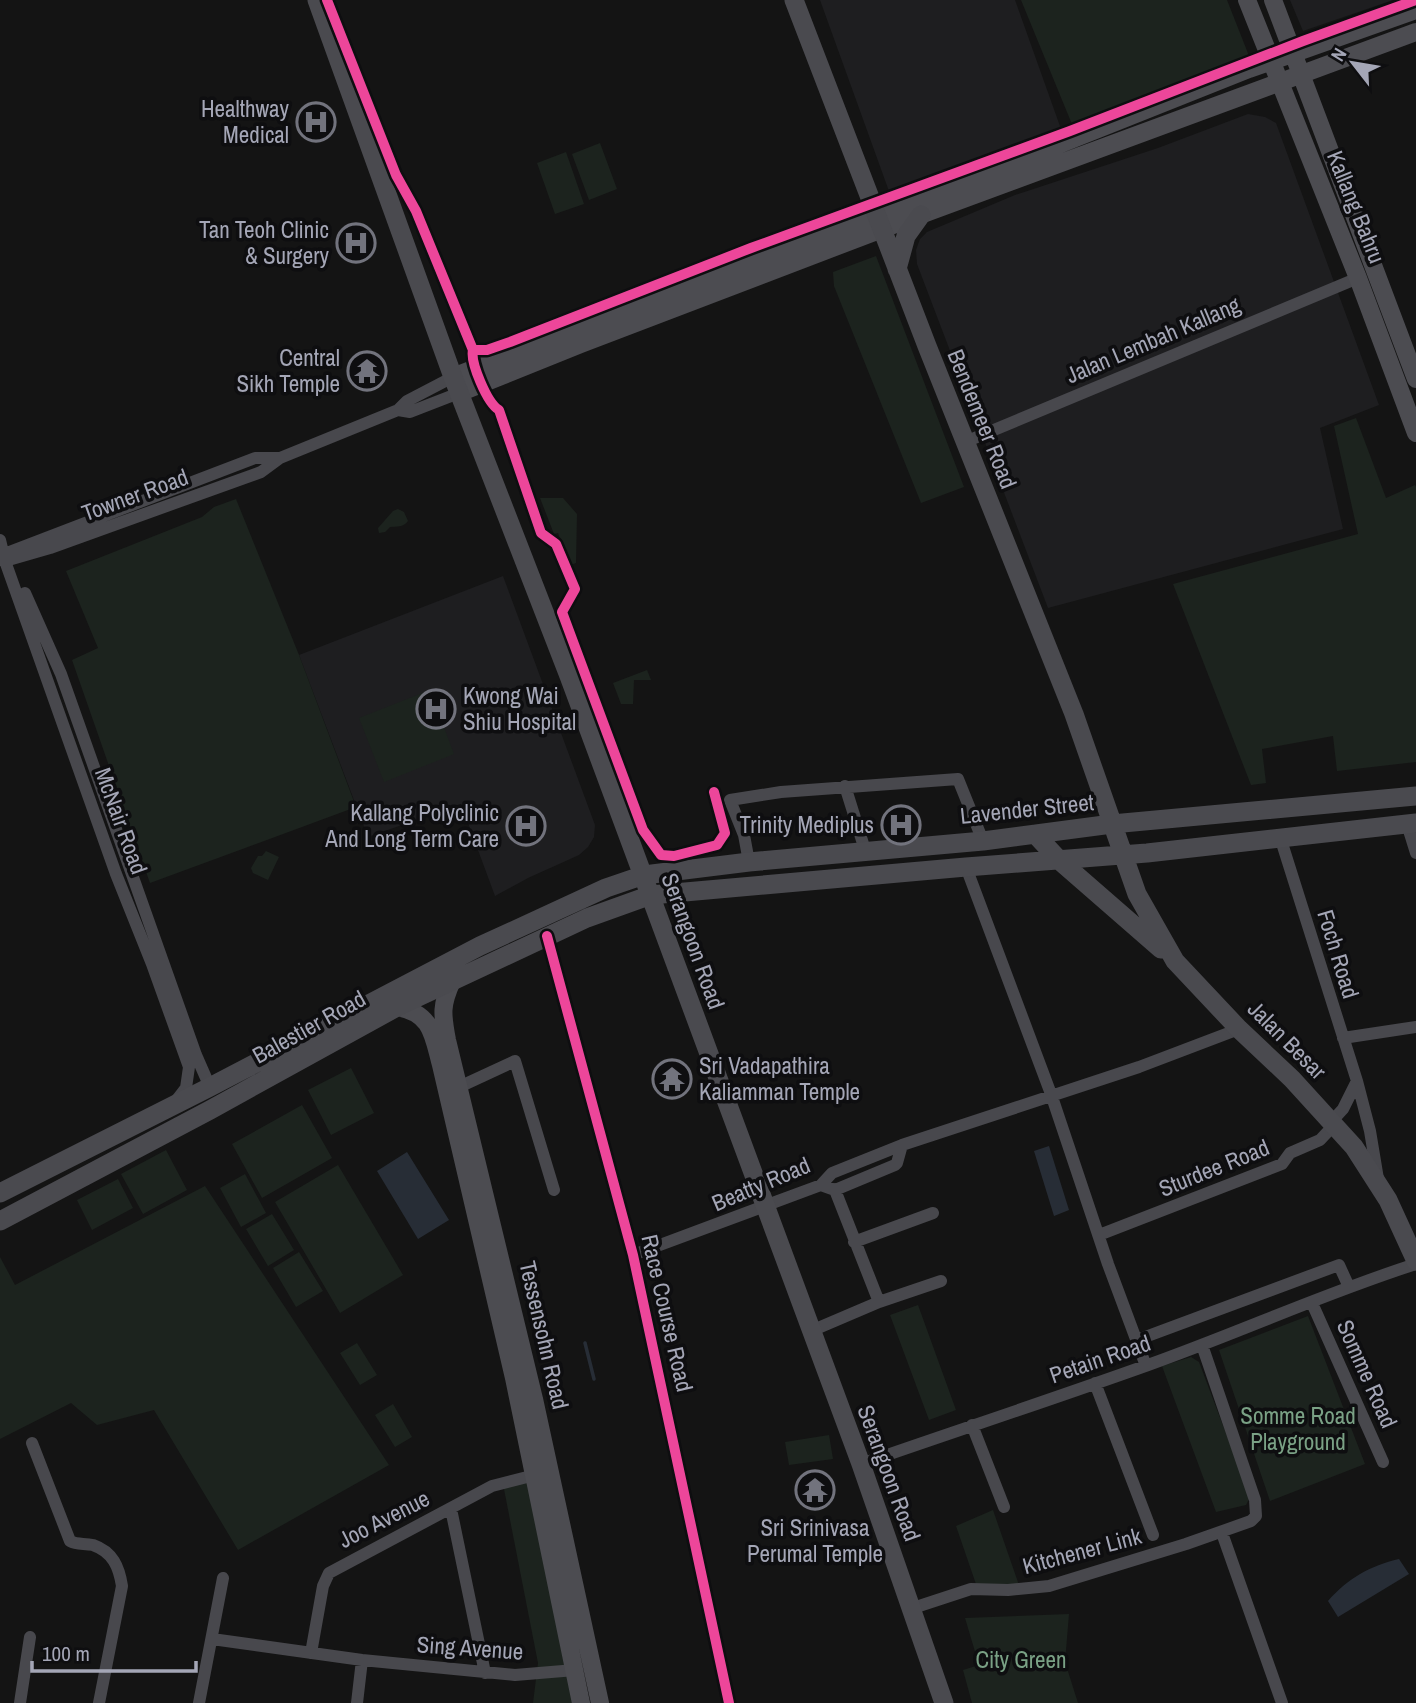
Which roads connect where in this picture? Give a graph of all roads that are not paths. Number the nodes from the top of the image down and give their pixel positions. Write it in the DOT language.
graph roads {
  1 [pos="317,0"];
  2 [pos="794,0"];
  3 [pos="1247,0"];
  4 [pos="1273,0"];
  5 [pos="1416,10"];
  6 [pos="1416,32"];
  7 [pos="1292,53"];
  8 [pos="1270,62"];
  9 [pos="1300,74"];
  10 [pos="1278,81"];
  11 [pos="921,215"];
  12 [pos="880,221"];
  13 [pos="897,268"];
  14 [pos="1358,278"];
  15 [pos="1416,379"];
  16 [pos="456,385"];
  17 [pos="1416,433"];
  18 [pos="965,442"];
  19 [pos="4,554"];
  20 [pos="845,786"];
  21 [pos="1416,796"];
  22 [pos="1112,824"];
  23 [pos="1412,824"];
  24 [pos="1035,834"];
  25 [pos="1281,840"];
  26 [pos="983,841"];
  27 [pos="865,850"];
  28 [pos="1416,853"];
  29 [pos="1123,856"];
  30 [pos="1060,861"];
  31 [pos="749,862"];
  32 [pos="966,867"];
  33 [pos="644,875"];
  34 [pos="651,895"];
  35 [pos="547,936"];
  36 [pos="1175,961"];
  37 [pos="452,981"];
  38 [pos="397,1007"];
  39 [pos="1416,1027"];
  40 [pos="1239,1029"];
  41 [pos="1343,1038"];
  42 [pos="1357,1081"];
  43 [pos="211,1087"];
  44 [pos="459,1087"];
  45 [pos="1051,1094"];
  46 [pos="172,1106"];
  47 [pos="1333,1123"];
  48 [pos="902,1144"];
  49 [pos="821,1185"];
  50 [pos="1379,1185"];
  51 [pos="554,1190"];
  52 [pos="835,1190"];
  53 [pos="0,1193"];
  54 [pos="765,1208"];
  55 [pos="933,1213"];
  56 [pos="0,1221"];
  57 [pos="1099,1236"];
  58 [pos="854,1241"];
  59 [pos="633,1255"];
  60 [pos="1416,1262"];
  61 [pos="941,1281"];
  62 [pos="1349,1287"];
  63 [pos="879,1302"];
  64 [pos="1312,1303"];
  65 [pos="811,1331"];
  66 [pos="1137,1340"];
  67 [pos="1202,1345"];
  68 [pos="1146,1366"];
  69 [pos="1095,1383"];
  70 [pos="972,1425"];
  71 [pos="32,1443"];
  72 [pos="1383,1462"];
  73 [pos="861,1464"];
  74 [pos="535,1475"];
  75 [pos="1004,1507"];
  76 [pos="451,1509"];
  77 [pos="1222,1532"];
  78 [pos="1153,1535"];
  79 [pos="223,1578"];
  80 [pos="911,1609"];
  81 [pos="30,1637"];
  82 [pos="212,1639"];
  83 [pos="311,1653"];
  84 [pos="362,1660"];
  85 [pos="575,1670"];
  86 [pos="485,1673"];
  87 [pos="20,1703"];
  88 [pos="99,1703"];
  89 [pos="200,1703"];
  90 [pos="357,1703"];
  91 [pos="581,1703"];
  92 [pos="600,1703"];
  93 [pos="729,1703"];
  94 [pos="944,1703"];
  95 [pos="1282,1703"];
  1 -- 16 [label="main road, Serangoon Road"];
  2 -- 12 [label="main road, Bendemeer Road"];
  3 -- 8 [label="main road, Kallang Bahru"];
  4 -- 7 [label="main road, Kallang Bahru"];
  5 -- 7 [label="main road"];
  6 -- 9 [label="main road"];
  7 -- 8 [label="main road"];
  7 -- 9 [label="main road, Kallang Bahru"];
  8 -- 10 [label="main road, Kallang Bahru"];
  8 -- 12 [label="main road"];
  9 -- 10 [label="main road"];
  9 -- 15 [label="main road, Kallang Bahru"];
  10 -- 11 [label="main road"];
  10 -- 14 [label="main road, Kallang Bahru"];
  11 -- 12 [label="main road"];
  11 -- 13 [label="main road"];
  12 -- 13 [label="main road, Bendemeer Road"];
  12 -- 16 [label="main road"];
  13 -- 18 [label="main road, Bendemeer Road"];
  14 -- 17 [label="main road, Kallang Bahru"];
  14 -- 18 [label="street, Jalan Lembah Kallang"];
  16 -- 19 [label="street, Towner Road"];
  16 -- 33 [label="main road, Serangoon Road"];
  18 -- 22 [label="main road, Bendemeer Road"];
  19 -- 43 [label="street, McNair Road"];
  19 -- 46 [label="street, McNair Road"];
  20 -- 26 [label="street"];
  20 -- 27 [label="street"];
  20 -- 31 [label="street"];
  21 -- 22 [label="main road, Lavender Street"];
  22 -- 24 [label="main road, Lavender Street"];
  22 -- 29 [label="main road, Bendemeer Road"];
  23 -- 25 [label="main road"];
  23 -- 28 [label="street"];
  24 -- 26 [label="main road, Lavender Street"];
  24 -- 30 [label="main road"];
  25 -- 29 [label="main road"];
  25 -- 41 [label="street, Foch Road"];
  26 -- 27 [label="main road, Lavender Street"];
  27 -- 31 [label="main road, Lavender Street"];
  29 -- 30 [label="main road"];
  29 -- 36 [label="main road, Jalan Besar"];
  30 -- 32 [label="main road"];
  30 -- 36 [label="main road"];
  31 -- 33 [label="main road, Lavender Street"];
  32 -- 34 [label="main road"];
  32 -- 45 [label="street"];
  33 -- 34 [label="main road, Serangoon Road"];
  33 -- 43 [label="main road, Balestier Road"];
  34 -- 35 [label="main road, Balestier Road"];
  34 -- 54 [label="main road, Serangoon Road"];
  35 -- 37 [label="main road, Balestier Road"];
  35 -- 59 [label="street, Race Course Road"];
  36 -- 40 [label="main road, Jalan Besar"];
  37 -- 38 [label="main road, Balestier Road"];
  37 -- 44 [label="main road, Tessensohn Road"];
  38 -- 56 [label="main road, Balestier Road"];
  38 -- 74 [label="main road, Tessensohn Road"];
  39 -- 41 [label="street"];
  40 -- 45 [label="street, Beatty Road"];
  40 -- 47 [label="main road, Jalan Besar"];
  41 -- 42 [label="street, Foch Road"];
  42 -- 47 [label="street"];
  42 -- 50 [label="street, Foch Road"];
  43 -- 46 [label="main road, Balestier Road"];
  44 -- 51 [label="street"];
  44 -- 92 [label="main road, Tessensohn Road"];
  45 -- 48 [label="street, Beatty Road"];
  45 -- 57 [label="street"];
  46 -- 53 [label="main road, Balestier Road"];
  47 -- 50 [label="main road, Jalan Besar"];
  47 -- 57 [label="street, Sturdee Road"];
  48 -- 49 [label="street, Beatty Road"];
  48 -- 52 [label="street, Beatty Road"];
  49 -- 52 [label="street"];
  49 -- 54 [label="street, Beatty Road"];
  50 -- 60 [label="main road, Jalan Besar"];
  52 -- 58 [label="street"];
  54 -- 59 [label="street, Beatty Road"];
  54 -- 65 [label="main road, Serangoon Road"];
  55 -- 58 [label="street"];
  57 -- 66 [label="street"];
  58 -- 63 [label="street"];
  59 -- 93 [label="street, Race Course Road"];
  60 -- 62 [label="street, Petain Road"];
  61 -- 63 [label="street"];
  62 -- 64 [label="street, Petain Road"];
  62 -- 66 [label="street, Petain Road"];
  63 -- 65 [label="street"];
  64 -- 67 [label="street, Petain Road"];
  64 -- 72 [label="street, Somme Road"];
  65 -- 73 [label="main road, Serangoon Road"];
  66 -- 68 [label="street"];
  67 -- 68 [label="street, Petain Road"];
  67 -- 77 [label="street, Kitchener Link"];
  68 -- 69 [label="street, Petain Road"];
  69 -- 70 [label="street, Petain Road"];
  69 -- 78 [label="street"];
  70 -- 73 [label="street, Petain Road"];
  70 -- 75 [label="street"];
  71 -- 88 [label="street"];
  73 -- 80 [label="main road, Serangoon Road"];
  74 -- 76 [label="street, Joo Avenue"];
  74 -- 85 [label="main road, Tessensohn Road"];
  76 -- 83 [label="street, Joo Avenue"];
  76 -- 86 [label="street"];
  77 -- 80 [label="street, Kitchener Link"];
  77 -- 95 [label="street"];
  79 -- 82 [label="street"];
  80 -- 94 [label="main road, Serangoon Road"];
  81 -- 87 [label="street"];
  82 -- 83 [label="street, Sing Avenue"];
  82 -- 89 [label="street"];
  83 -- 84 [label="street, Sing Avenue"];
  84 -- 86 [label="street, Sing Avenue"];
  84 -- 90 [label="street"];
  85 -- 86 [label="street, Sing Avenue"];
  85 -- 91 [label="main road, Tessensohn Road"];
}
